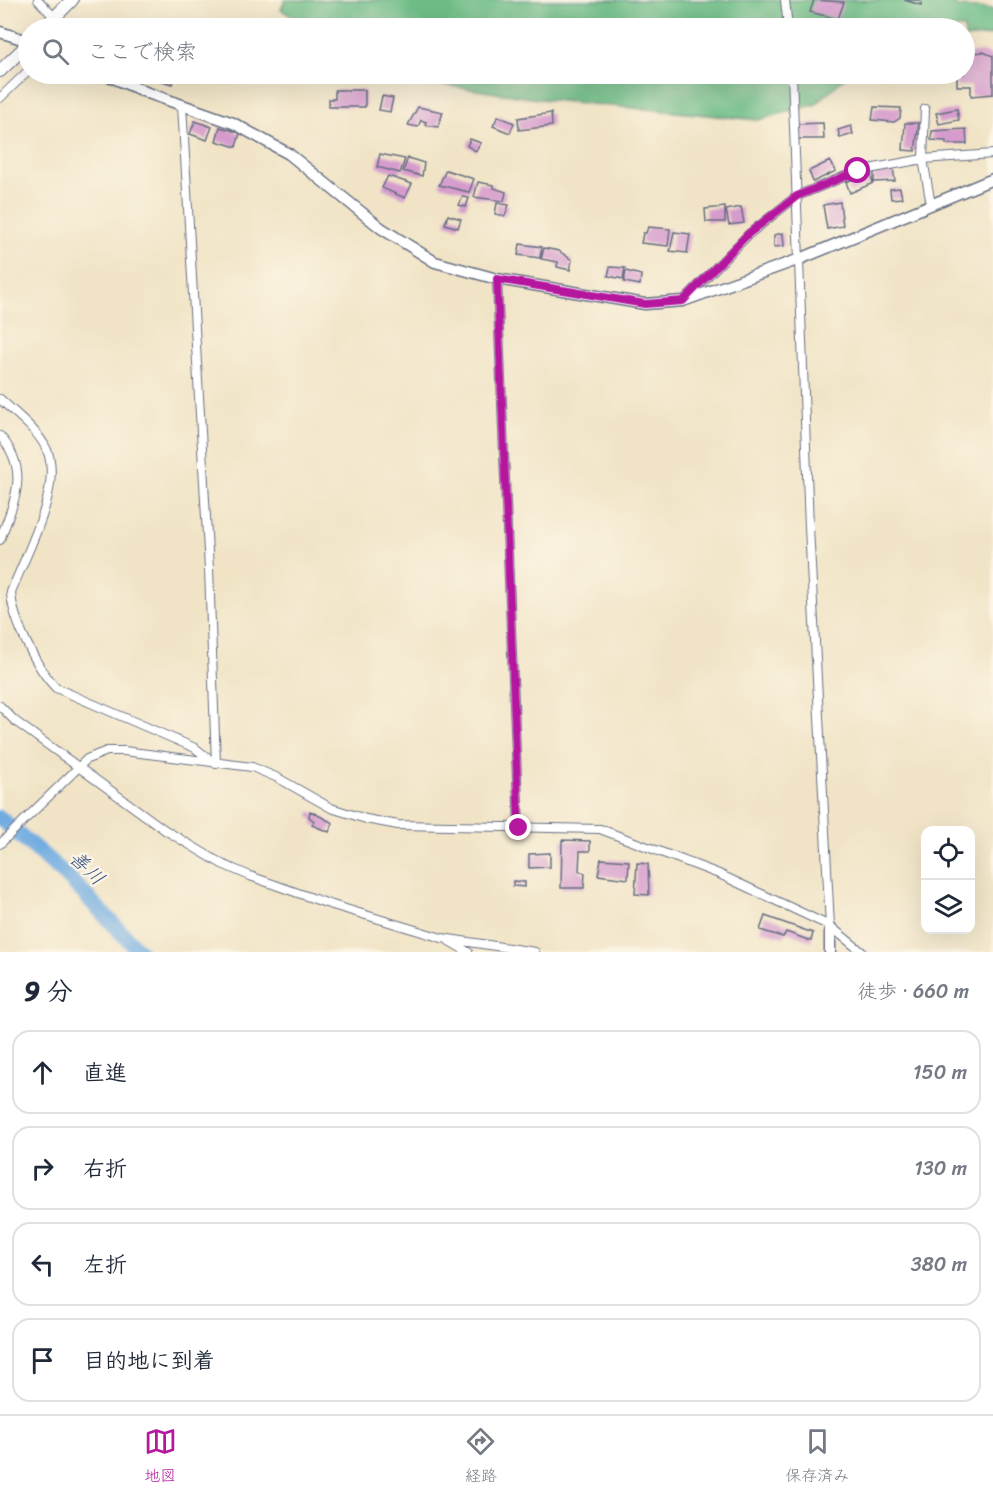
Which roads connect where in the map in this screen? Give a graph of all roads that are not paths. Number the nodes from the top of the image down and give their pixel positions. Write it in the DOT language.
graph roads {
  1 [pos="38,0"];
  2 [pos="72,0"];
  3 [pos="785,0"];
  4 [pos="55,18"];
  5 [pos="787,18"];
  6 [pos="0,32"];
  7 [pos="18,38"];
  8 [pos="18,52"];
  9 [pos="0,71"];
  10 [pos="18,81"];
  11 [pos="129,84"];
  12 [pos="792,84"];
  13 [pos="0,98"];
  14 [pos="182,105"];
  15 [pos="925,109"];
  16 [pos="993,154"];
  17 [pos="923,159"];
  18 [pos="993,179"];
  19 [pos="797,196"];
  20 [pos="931,205"];
  21 [pos="800,259"];
  22 [pos="497,279"];
  23 [pos="683,301"];
  24 [pos="0,399"];
  25 [pos="0,436"];
  26 [pos="0,540"];
  27 [pos="0,706"];
  28 [pos="216,764"];
  29 [pos="79,766"];
  30 [pos="519,828"];
  31 [pos="0,844"];
  32 [pos="830,926"];
  33 [pos="442,938"];
  34 [pos="468,952"];
  35 [pos="535,952"];
  36 [pos="830,952"];
  37 [pos="862,952"];
  1 -- 4 [label="street"];
  2 -- 4 [label="main road"];
  3 -- 5 [label="street"];
  6 -- 7 [label="street"];
  8 -- 9 [label="main road"];
  10 -- 13 [label="street"];
  11 -- 14 [label="street"];
  12 -- 19 [label="street"];
  14 -- 22 [label="street"];
  14 -- 28 [label="street"];
  15 -- 17 [label="street"];
  16 -- 17 [label="street"];
  17 -- 19 [label="street"];
  17 -- 20 [label="street"];
  18 -- 20 [label="street"];
  19 -- 21 [label="street"];
  19 -- 23 [label="street"];
  20 -- 21 [label="street"];
  21 -- 23 [label="street"];
  21 -- 32 [label="street"];
  22 -- 23 [label="street"];
  22 -- 30 [label="street"];
  24 -- 28 [label="street"];
  25 -- 26 [label="street"];
  27 -- 29 [label="street"];
  28 -- 29 [label="street"];
  28 -- 30 [label="street"];
  29 -- 31 [label="street"];
  29 -- 33 [label="street"];
  30 -- 32 [label="street"];
  32 -- 36 [label="street"];
  32 -- 37 [label="street"];
  33 -- 34 [label="street"];
  33 -- 35 [label="street"];
}
